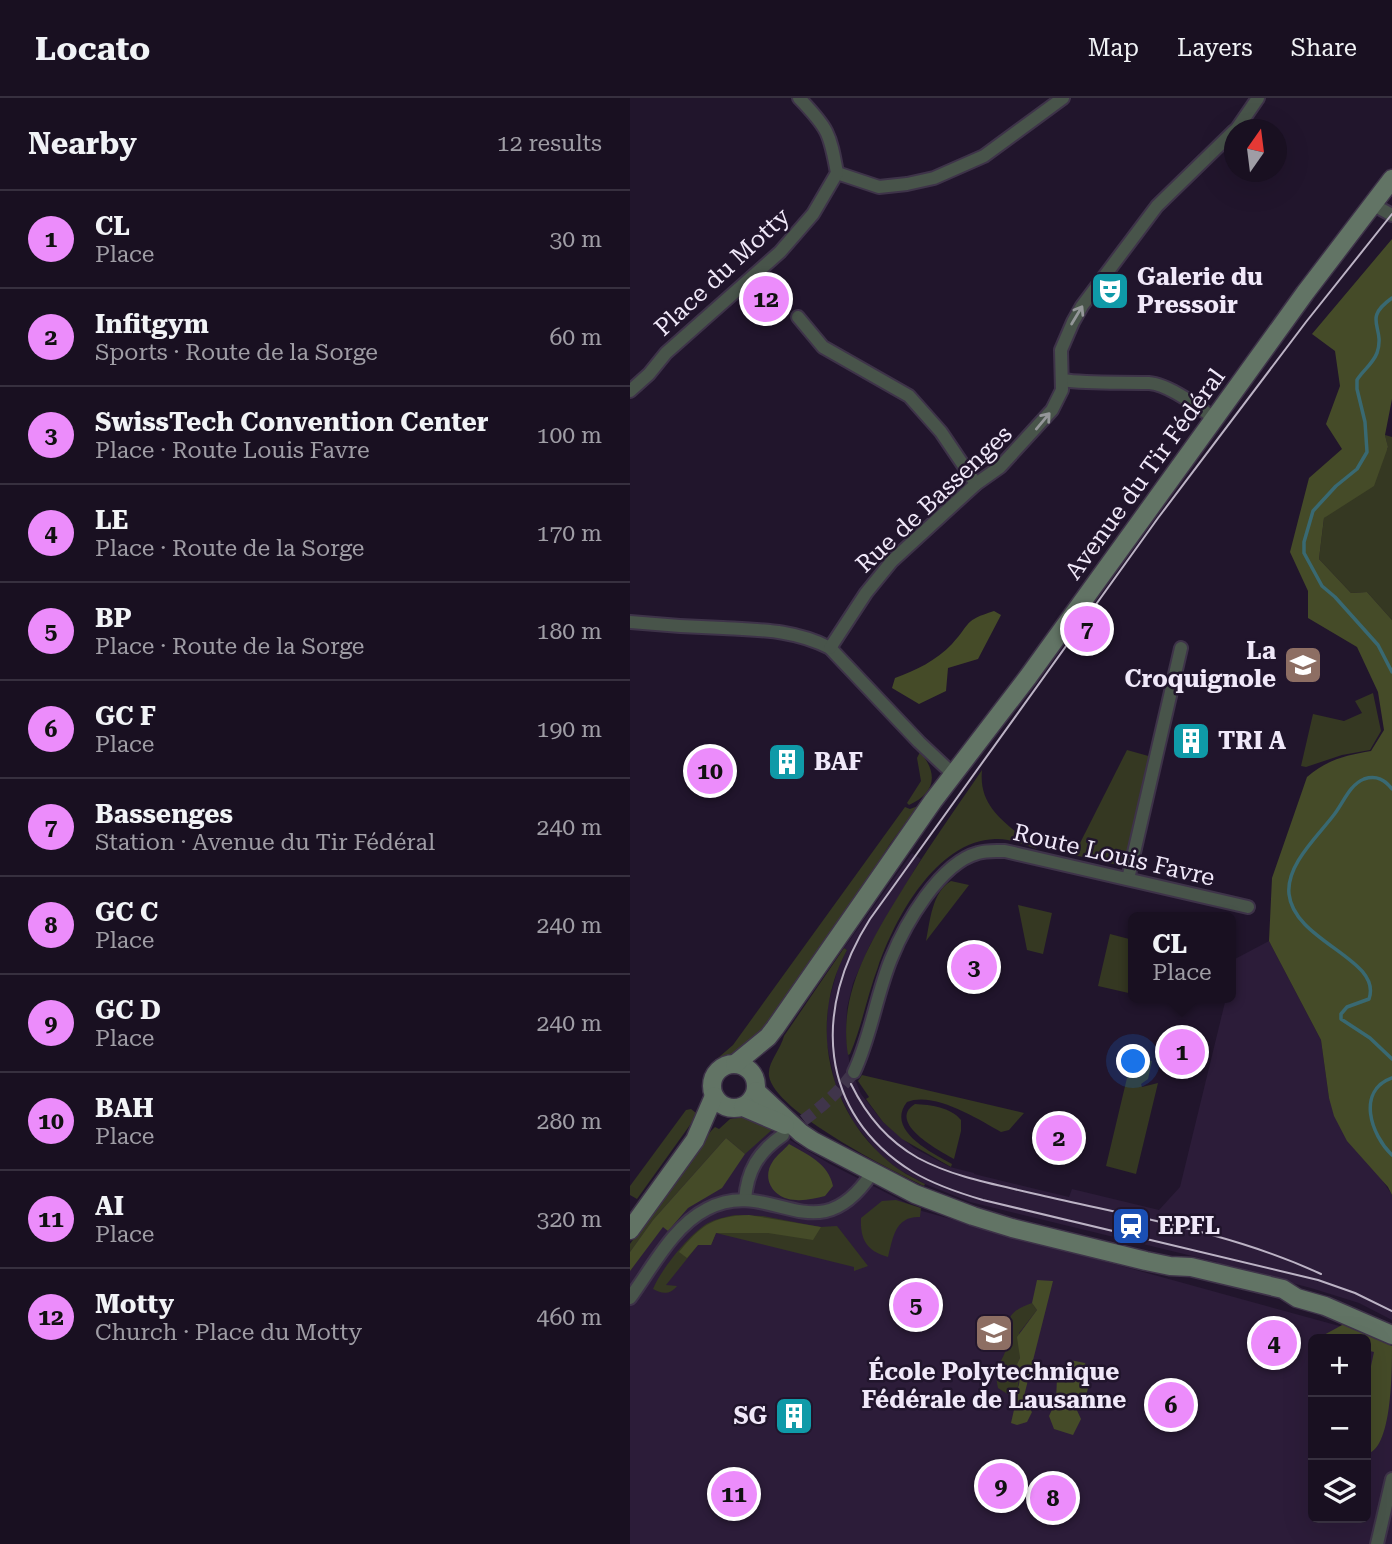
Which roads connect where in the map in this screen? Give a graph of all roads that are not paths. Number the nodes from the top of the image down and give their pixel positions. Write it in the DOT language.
graph roads {
  1 [pos="799,98"];
  2 [pos="1063,98"];
  3 [pos="1258,98"];
  4 [pos="1046,103"];
  5 [pos="1243,119"];
  6 [pos="1224,141"];
  7 [pos="837,173"];
  8 [pos="1392,179"];
  9 [pos="1372,204"];
  10 [pos="1392,215"];
  11 [pos="797,317"];
  12 [pos="1062,380"];
  13 [pos="630,391"];
  14 [pos="1215,419"];
  15 [pos="975,484"];
  16 [pos="630,622"];
  17 [pos="830,648"];
  18 [pos="1181,648"];
  19 [pos="954,775"];
  20 [pos="1128,879"];
  21 [pos="1248,907"];
  22 [pos="768,1037"];
  23 [pos="735,1064"];
  24 [pos="854,1072"];
  25 [pos="755,1085"];
  26 [pos="714,1096"];
  27 [pos="737,1107"];
  28 [pos="792,1134"];
  29 [pos="695,1140"];
  30 [pos="872,1173"];
  31 [pos="745,1200"];
  32 [pos="630,1230"];
  33 [pos="630,1298"];
  34 [pos="1392,1335"];
  35 [pos="1392,1479"];
  36 [pos="1377,1544"];
  1 -- 7 [label="street"];
  2 -- 4 [label="street"];
  3 -- 5 [label="street, Rue de Bassenges"];
  4 -- 7 [label="street"];
  12 -- 6 [label="street, Rue de Bassenges, one-way"];
  7 -- 13 [label="street, Place du Motty"];
  8 -- 9 [label="main road, Avenue du Tir Fédéral"];
  9 -- 10 [label="street"];
  9 -- 14 [label="main road, Avenue du Tir Fédéral"];
  11 -- 15 [label="street"];
  12 -- 14 [label="street"];
  15 -- 12 [label="street, Rue de Bassenges, one-way"];
  14 -- 19 [label="main road, Avenue du Tir Fédéral"];
  15 -- 17 [label="street, Rue de Bassenges"];
  16 -- 17 [label="street"];
  17 -- 19 [label="street"];
  18 -- 20 [label="street"];
  19 -- 22 [label="main road, Avenue du Tir Fédéral"];
  20 -- 21 [label="street, Route Louis Favre"];
  20 -- 24 [label="street, Route Louis Favre"];
  22 -- 23 [label="main road, Avenue du Tir Fédéral"];
  22 -- 25 [label="main road, Avenue du Tir Fédéral"];
  23 -- 25 [label="main road"];
  23 -- 26 [label="main road"];
  25 -- 27 [label="main road"];
  25 -- 28 [label="main road"];
  26 -- 27 [label="main road"];
  26 -- 29 [label="main road"];
  27 -- 28 [label="main road"];
  27 -- 29 [label="main road"];
  28 -- 30 [label="main road"];
  28 -- 31 [label="street"];
  29 -- 32 [label="main road"];
  30 -- 31 [label="street"];
  30 -- 34 [label="main road"];
  31 -- 33 [label="street"];
  35 -- 36 [label="street"];
}
